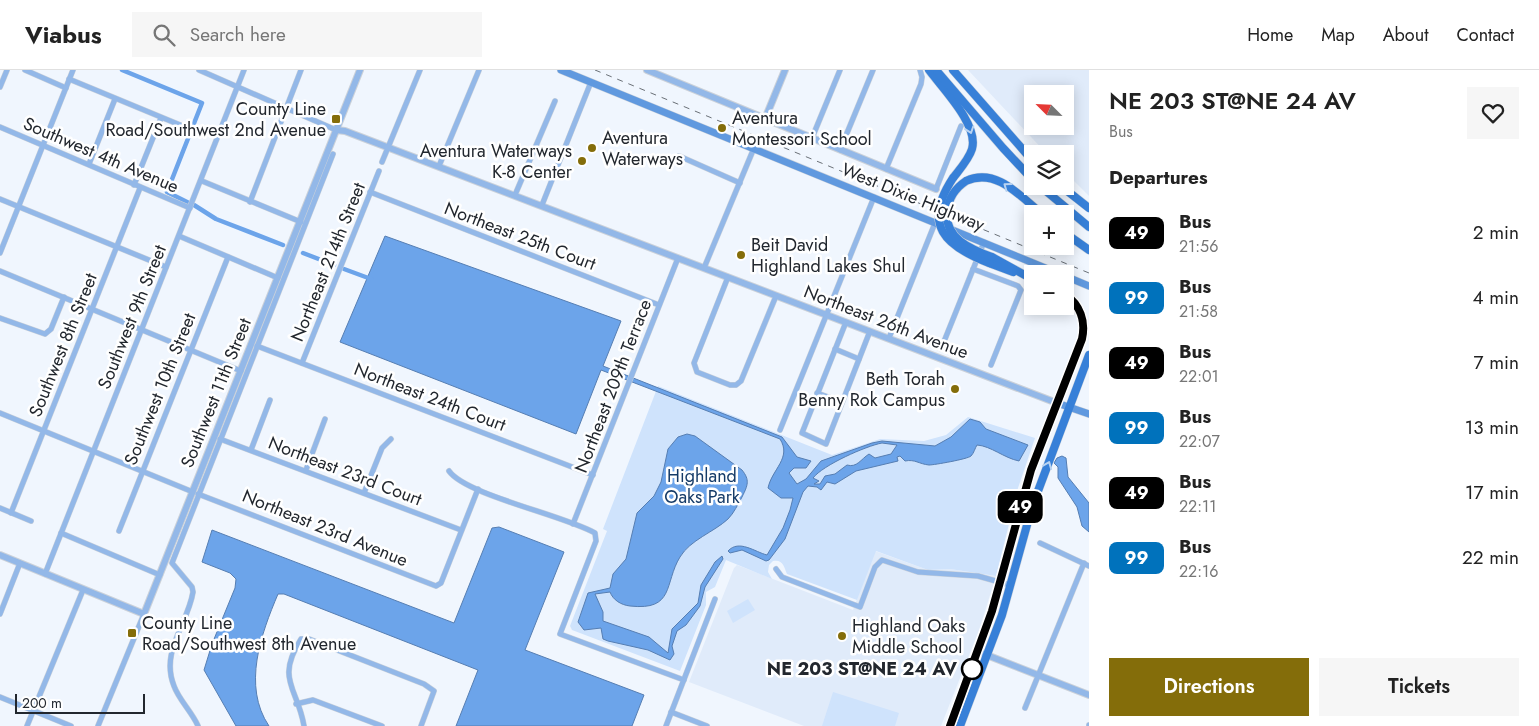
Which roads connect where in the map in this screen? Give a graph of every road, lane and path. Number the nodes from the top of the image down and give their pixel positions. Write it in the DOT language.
graph roads {
  1 [pos="7,70"];
  2 [pos="25,70"];
  3 [pos="73,70"];
  4 [pos="199,70"];
  5 [pos="244,70"];
  6 [pos="301,70"];
  7 [pos="360,70"];
  8 [pos="420,70"];
  9 [pos="479,70"];
  10 [pos="561,70"];
  11 [pos="647,70"];
  12 [pos="784,70"];
  13 [pos="840,70"];
  14 [pos="873,70"];
  15 [pos="920,70"];
  16 [pos="929,70"];
  17 [pos="936,70"];
  18 [pos="953,70"];
  19 [pos="69,79"];
  20 [pos="591,82"];
  21 [pos="0,87"];
  22 [pos="66,88"];
  23 [pos="236,88"];
  24 [pos="115,99"];
  25 [pos="555,101"];
  26 [pos="286,108"];
  27 [pos="161,118"];
  28 [pos="765,119"];
  29 [pos="980,121"];
  30 [pos="961,126"];
  31 [pos="0,127"];
  32 [pos="185,127"];
  33 [pos="336,130"];
  34 [pos="1010,136"];
  35 [pos="812,138"];
  36 [pos="43,144"];
  37 [pos="389,147"];
  38 [pos="754,148"];
  39 [pos="840,150"];
  40 [pos="1024,151"];
  41 [pos="333,154"];
  42 [pos="679,156"];
  43 [pos="382,162"];
  44 [pos="89,164"];
  45 [pos="439,166"];
  46 [pos="886,169"];
  47 [pos="1024,170"];
  48 [pos="379,171"];
  49 [pos="202,181"];
  50 [pos="740,182"];
  51 [pos="134,185"];
  52 [pos="140,188"];
  53 [pos="936,189"];
  54 [pos="370,192"];
  55 [pos="516,195"];
  56 [pos="1051,195"];
  57 [pos="1072,195"];
  58 [pos="874,197"];
  59 [pos="0,199"];
  60 [pos="250,202"];
  61 [pos="542,205"];
  62 [pos="1030,205"];
  63 [pos="18,206"];
  64 [pos="190,208"];
  65 [pos="1089,208"];
  66 [pos="301,222"];
  67 [pos="935,223"];
  68 [pos="1089,227"];
  69 [pos="179,236"];
  70 [pos="1074,239"];
  71 [pos="984,242"];
  72 [pos="118,247"];
  73 [pos="1089,250"];
  74 [pos="0,253"];
  75 [pos="228,257"];
  76 [pos="678,258"];
  77 [pos="990,260"];
  78 [pos="1039,265"];
  79 [pos="166,268"];
  80 [pos="704,268"];
  81 [pos="973,269"];
  82 [pos="0,271"];
  83 [pos="1024,276"];
  84 [pos="728,277"];
  85 [pos="278,278"];
  86 [pos="1074,280"];
  87 [pos="1089,286"];
  88 [pos="776,296"];
  89 [pos="64,297"];
  90 [pos="1074,304"];
  91 [pos="659,305"];
  92 [pos="92,309"];
  93 [pos="826,314"];
  94 [pos="0,318"];
  95 [pos="846,322"];
  96 [pos="142,329"];
  97 [pos="870,331"];
  98 [pos="889,338"];
  99 [pos="257,346"];
  100 [pos="835,349"];
  101 [pos="941,349"];
  102 [pos="191,350"];
  103 [pos="1089,355"];
  104 [pos="859,359"];
  105 [pos="302,363"];
  106 [pos="991,365"];
  107 [pos="241,370"];
  108 [pos="817,393"];
  109 [pos="270,400"];
  110 [pos="842,402"];
  111 [pos="1057,403"];
  112 [pos="1069,407"];
  113 [pos="0,413"];
  114 [pos="1089,414"];
  115 [pos="325,419"];
  116 [pos="780,430"];
  117 [pos="44,431"];
  118 [pos="220,439"];
  119 [pos="390,439"];
  120 [pos="251,450"];
  121 [pos="94,451"];
  122 [pos="306,470"];
  123 [pos="449,471"];
  124 [pos="142,472"];
  125 [pos="593,475"];
  126 [pos="478,489"];
  127 [pos="195,493"];
  128 [pos="364,493"];
  129 [pos="0,508"];
  130 [pos="11,513"];
  131 [pos="31,521"];
  132 [pos="573,524"];
  133 [pos="461,530"];
  134 [pos="119,531"];
  135 [pos="61,533"];
  136 [pos="1040,543"];
  137 [pos="0,555"];
  138 [pos="20,563"];
  139 [pos="1086,564"];
  140 [pos="776,569"];
  141 [pos="45,574"];
  142 [pos="160,575"];
  143 [pos="1000,582"];
  144 [pos="1010,585"];
  145 [pos="83,590"];
  146 [pos="715,599"];
  147 [pos="0,614"];
  148 [pos="144,614"];
  149 [pos="979,652"];
  150 [pos="988,656"];
  151 [pos="1038,675"];
  152 [pos="684,680"];
  153 [pos="1089,694"];
  154 [pos="0,697"];
  155 [pos="296,704"];
  156 [pos="1025,708"];
  157 [pos="33,710"];
  158 [pos="671,712"];
  159 [pos="27,726"];
  160 [pos="71,726"];
  161 [pos="98,726"];
  162 [pos="198,726"];
  163 [pos="304,726"];
  164 [pos="382,726"];
  165 [pos="421,726"];
  166 [pos="666,726"];
  167 [pos="707,726"];
  168 [pos="950,726"];
  169 [pos="960,726"];
  1 -- 21 [label="street"];
  2 -- 22 [label="street"];
  3 -- 19 [label="street"];
  4 -- 23 [label="street"];
  5 -- 23 [label="street, Southwest 9th Street"];
  6 -- 26 [label="street"];
  7 -- 33 [label="street, Southwest 11th Street"];
  8 -- 37 [label="street"];
  9 -- 45 [label="street"];
  10 -- 20 [label="main road, West Dixie Highway"];
  11 -- 28 [label="street"];
  12 -- 28 [label="street"];
  13 -- 35 [label="street"];
  14 -- 39 [label="street"];
  15 -- 46 [label="street"];
  16 -- 77 [label="main road, one-way, bridge"];
  17 -- 29 [label="main road"];
  18 -- 34 [label="main road"];
  19 -- 22 [label="street"];
  19 -- 24 [label="street"];
  20 -- 38 [label="main road, West Dixie Highway"];
  20 -- 61 [label="street"];
  22 -- 36 [label="street"];
  23 -- 26 [label="street"];
  23 -- 49 [label="street, Southwest 9th Street"];
  24 -- 27 [label="street"];
  24 -- 44 [label="street"];
  25 -- 55 [label="street"];
  26 -- 33 [label="street"];
  26 -- 60 [label="street"];
  27 -- 32 [label="street"];
  27 -- 51 [label="street"];
  28 -- 35 [label="street"];
  29 -- 34 [label="main road"];
  29 -- 47 [label="main road"];
  30 -- 53 [label="street"];
  31 -- 36 [label="street, Southwest 4th Avenue"];
  33 -- 37 [label="street, Northeast 26th Avenue"];
  33 -- 66 [label="street, Southwest 11th Street"];
  34 -- 40 [label="main road"];
  35 -- 39 [label="street"];
  36 -- 44 [label="street, Southwest 4th Avenue"];
  36 -- 63 [label="street"];
  37 -- 43 [label="street"];
  37 -- 45 [label="street, Northeast 26th Avenue"];
  38 -- 50 [label="street"];
  38 -- 58 [label="main road, West Dixie Highway"];
  39 -- 46 [label="street"];
  41 -- 99 [label="street"];
  42 -- 50 [label="street"];
  44 -- 51 [label="street, Southwest 4th Avenue"];
  45 -- 55 [label="street, Northeast 26th Avenue"];
  46 -- 53 [label="street"];
  48 -- 54 [label="street, Northeast 214th Street"];
  49 -- 60 [label="street"];
  49 -- 64 [label="street, Southwest 9th Street"];
  50 -- 80 [label="street"];
  51 -- 52 [label="street, Southwest 4th Avenue"];
  52 -- 64 [label="street, Southwest 4th Avenue"];
  52 -- 72 [label="street, Southwest 8th Street"];
  54 -- 91 [label="street, Northeast 25th Court"];
  54 -- 105 [label="street, Northeast 214th Street"];
  55 -- 61 [label="street, Northeast 26th Avenue"];
  56 -- 68 [label="main road"];
  57 -- 65 [label="main road"];
  58 -- 67 [label="main road, West Dixie Highway"];
  58 -- 93 [label="street"];
  59 -- 63 [label="street"];
  60 -- 66 [label="street"];
  61 -- 76 [label="street, Northeast 26th Avenue"];
  62 -- 77 [label="main road, one-way, bridge"];
  63 -- 72 [label="street"];
  63 -- 74 [label="street"];
  64 -- 69 [label="street, Southwest 9th Street"];
  66 -- 85 [label="street, Southwest 11th Street"];
  67 -- 71 [label="main road, West Dixie Highway"];
  67 -- 98 [label="street"];
  69 -- 75 [label="street"];
  69 -- 79 [label="street, Southwest 9th Street"];
  70 -- 73 [label="main road"];
  71 -- 78 [label="main road, West Dixie Highway"];
  71 -- 81 [label="street"];
  72 -- 79 [label="street"];
  72 -- 92 [label="street, Southwest 8th Street"];
  75 -- 85 [label="street"];
  75 -- 102 [label="street, Southwest 10th Street"];
  76 -- 80 [label="street, Northeast 26th Avenue"];
  76 -- 91 [label="street, Northeast 209th Terrace"];
  77 -- 83 [label="main road"];
  79 -- 96 [label="street, Southwest 9th Street"];
  80 -- 84 [label="street, Northeast 26th Avenue"];
  81 -- 101 [label="street"];
  81 -- 106 [label="street"];
  82 -- 89 [label="street"];
  84 -- 88 [label="street, Northeast 26th Avenue"];
  84 -- 88 [label="street"];
  85 -- 107 [label="street, Southwest 11th Street"];
  86 -- 87 [label="main road"];
  88 -- 93 [label="street, Northeast 26th Avenue"];
  89 -- 92 [label="street"];
  89 -- 94 [label="street"];
  90 -- 111 [label="main road"];
  91 -- 125 [label="street, Northeast 209th Terrace"];
  92 -- 96 [label="street"];
  92 -- 117 [label="street, Southwest 8th Street"];
  93 -- 95 [label="street, Northeast 26th Avenue"];
  93 -- 116 [label="street"];
  95 -- 97 [label="street, Northeast 26th Avenue"];
  95 -- 100 [label="street"];
  96 -- 102 [label="street"];
  96 -- 121 [label="street, Southwest 9th Street"];
  97 -- 98 [label="street, Northeast 26th Avenue"];
  97 -- 104 [label="street"];
  98 -- 111 [label="street, Northeast 26th Avenue"];
  99 -- 105 [label="street, Northeast 24th Court"];
  99 -- 118 [label="street"];
  100 -- 104 [label="street"];
  100 -- 108 [label="street"];
  102 -- 107 [label="street"];
  102 -- 124 [label="street, Southwest 10th Street"];
  103 -- 112 [label="main road"];
  104 -- 110 [label="street"];
  105 -- 125 [label="street, Northeast 24th Court"];
  107 -- 127 [label="street, Southwest 11th Street"];
  108 -- 110 [label="street"];
  108 -- 110 [label="street"];
  109 -- 120 [label="street"];
  111 -- 112 [label="main road, Northeast 26th Avenue"];
  111 -- 143 [label="main road"];
  112 -- 114 [label="main road, Northeast 26th Avenue"];
  144 -- 112 [label="main road, one-way"];
  113 -- 117 [label="street, Northeast 23rd Avenue"];
  115 -- 122 [label="street"];
  117 -- 121 [label="street, Northeast 23rd Avenue"];
  117 -- 130 [label="street, Southwest 8th Street"];
  118 -- 120 [label="street, Northeast 23rd Court"];
  118 -- 127 [label="street"];
  119 -- 128 [label="street"];
  120 -- 122 [label="street, Northeast 23rd Court"];
  121 -- 124 [label="street, Northeast 23rd Avenue"];
  121 -- 135 [label="street, Southwest 9th Street"];
  122 -- 128 [label="street, Northeast 23rd Court"];
  123 -- 126 [label="street"];
  124 -- 127 [label="street, Northeast 23rd Avenue"];
  124 -- 134 [label="street, Southwest 10th Street"];
  125 -- 132 [label="street, Northeast 209th Terrace"];
  126 -- 132 [label="street"];
  126 -- 133 [label="street"];
  127 -- 133 [label="street, Northeast 23rd Avenue"];
  127 -- 142 [label="street, Southwest 11th Street"];
  127 -- 162 [label="street"];
  128 -- 133 [label="street, Northeast 23rd Court"];
  129 -- 130 [label="street"];
  130 -- 131 [label="street"];
  132 -- 152 [label="street"];
  135 -- 141 [label="street, Southwest 9th Street"];
  135 -- 142 [label="street"];
  136 -- 139 [label="street"];
  137 -- 138 [label="street"];
  138 -- 141 [label="street"];
  138 -- 147 [label="street"];
  139 -- 151 [label="street"];
  140 -- 143 [label="street"];
  141 -- 145 [label="street"];
  142 -- 148 [label="street, Southwest 11th Street"];
  143 -- 144 [label="street"];
  143 -- 149 [label="main road"];
  144 -- 150 [label="main road"];
  145 -- 148 [label="street"];
  145 -- 157 [label="street"];
  146 -- 152 [label="street"];
  148 -- 161 [label="street, Southwest 11th Street"];
  149 -- 150 [label="street"];
  149 -- 168 [label="main road"];
  150 -- 151 [label="street"];
  150 -- 169 [label="main road"];
  151 -- 153 [label="street"];
  151 -- 156 [label="street"];
  152 -- 158 [label="street"];
  154 -- 157 [label="street"];
  155 -- 163 [label="street"];
  155 -- 164 [label="street"];
  155 -- 165 [label="street"];
  157 -- 159 [label="street"];
  157 -- 160 [label="street"];
  158 -- 166 [label="street"];
  158 -- 167 [label="street"];
}
